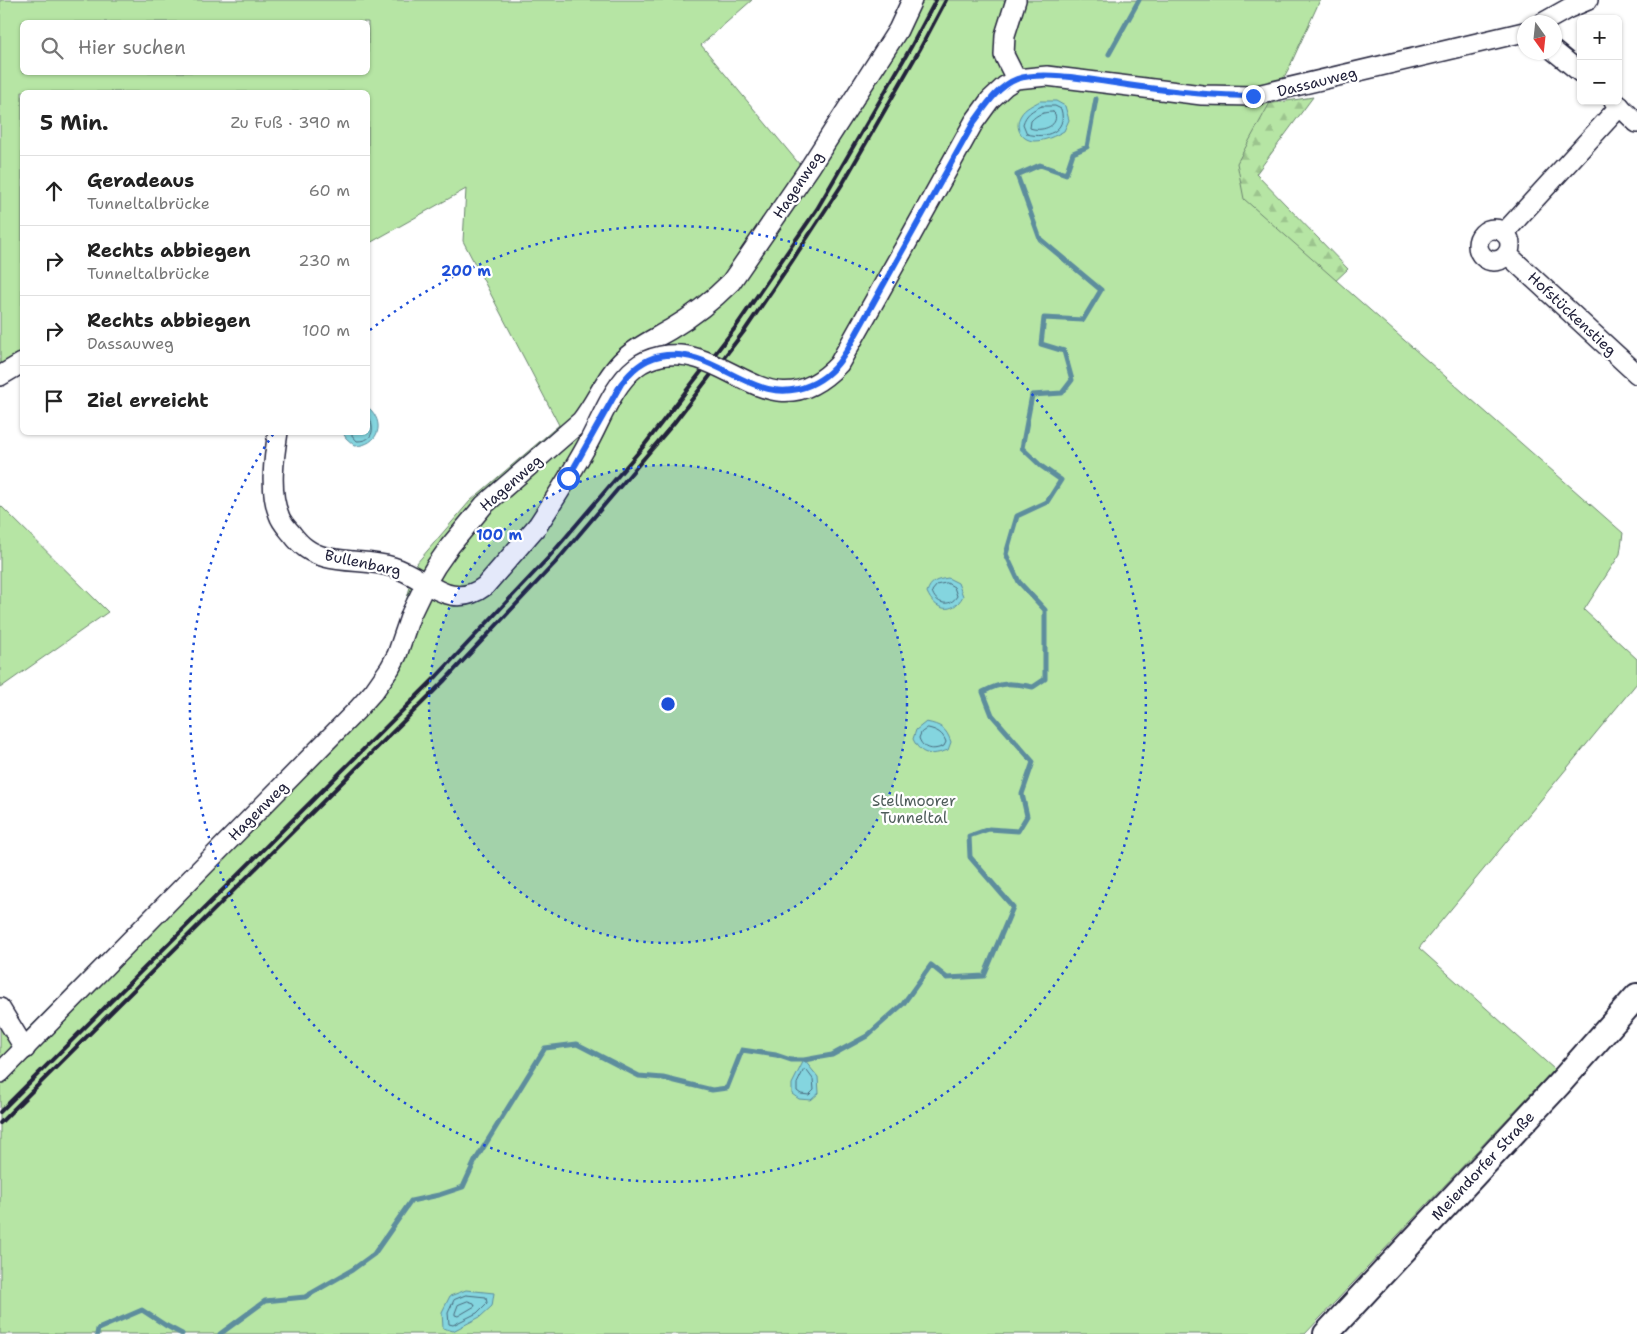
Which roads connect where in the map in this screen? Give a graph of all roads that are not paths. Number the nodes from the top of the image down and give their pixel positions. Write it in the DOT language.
graph roads {
  1 [pos="912,0"];
  2 [pos="1016,0"];
  3 [pos="1588,0"];
  4 [pos="1556,15"];
  5 [pos="1517,34"];
  6 [pos="1562,58"];
  7 [pos="1577,70"];
  8 [pos="1016,79"];
  9 [pos="1616,105"];
  10 [pos="1618,105"];
  11 [pos="1637,123"];
  12 [pos="1504,233"];
  13 [pos="1507,254"];
  14 [pos="20,364"];
  15 [pos="1637,374"];
  16 [pos="0,376"];
  17 [pos="278,435"];
  18 [pos="426,583"];
  19 [pos="1637,996"];
  20 [pos="0,1008"];
  21 [pos="24,1049"];
  22 [pos="0,1073"];
  23 [pos="1326,1334"];
  1 -- 18 [label="street, Hagenweg"];
  2 -- 8 [label="street"];
  3 -- 4 [label="street"];
  5 -- 8 [label="street, Dassauweg"];
  6 -- 7 [label="street"];
  8 -- 18 [label="street, Bullenbarg, bridge"];
  9 -- 12 [label="street"];
  10 -- 11 [label="street"];
  12 -- 13 [label="street"];
  12 -- 13 [label="street"];
  13 -- 15 [label="street, Hofstückenstieg"];
  14 -- 16 [label="street"];
  17 -- 18 [label="street, Bullenbarg"];
  18 -- 21 [label="street, Hagenweg"];
  19 -- 23 [label="main road, Meiendorfer Straße"];
  20 -- 21 [label="street"];
  21 -- 22 [label="street, Hagenweg"];
}
